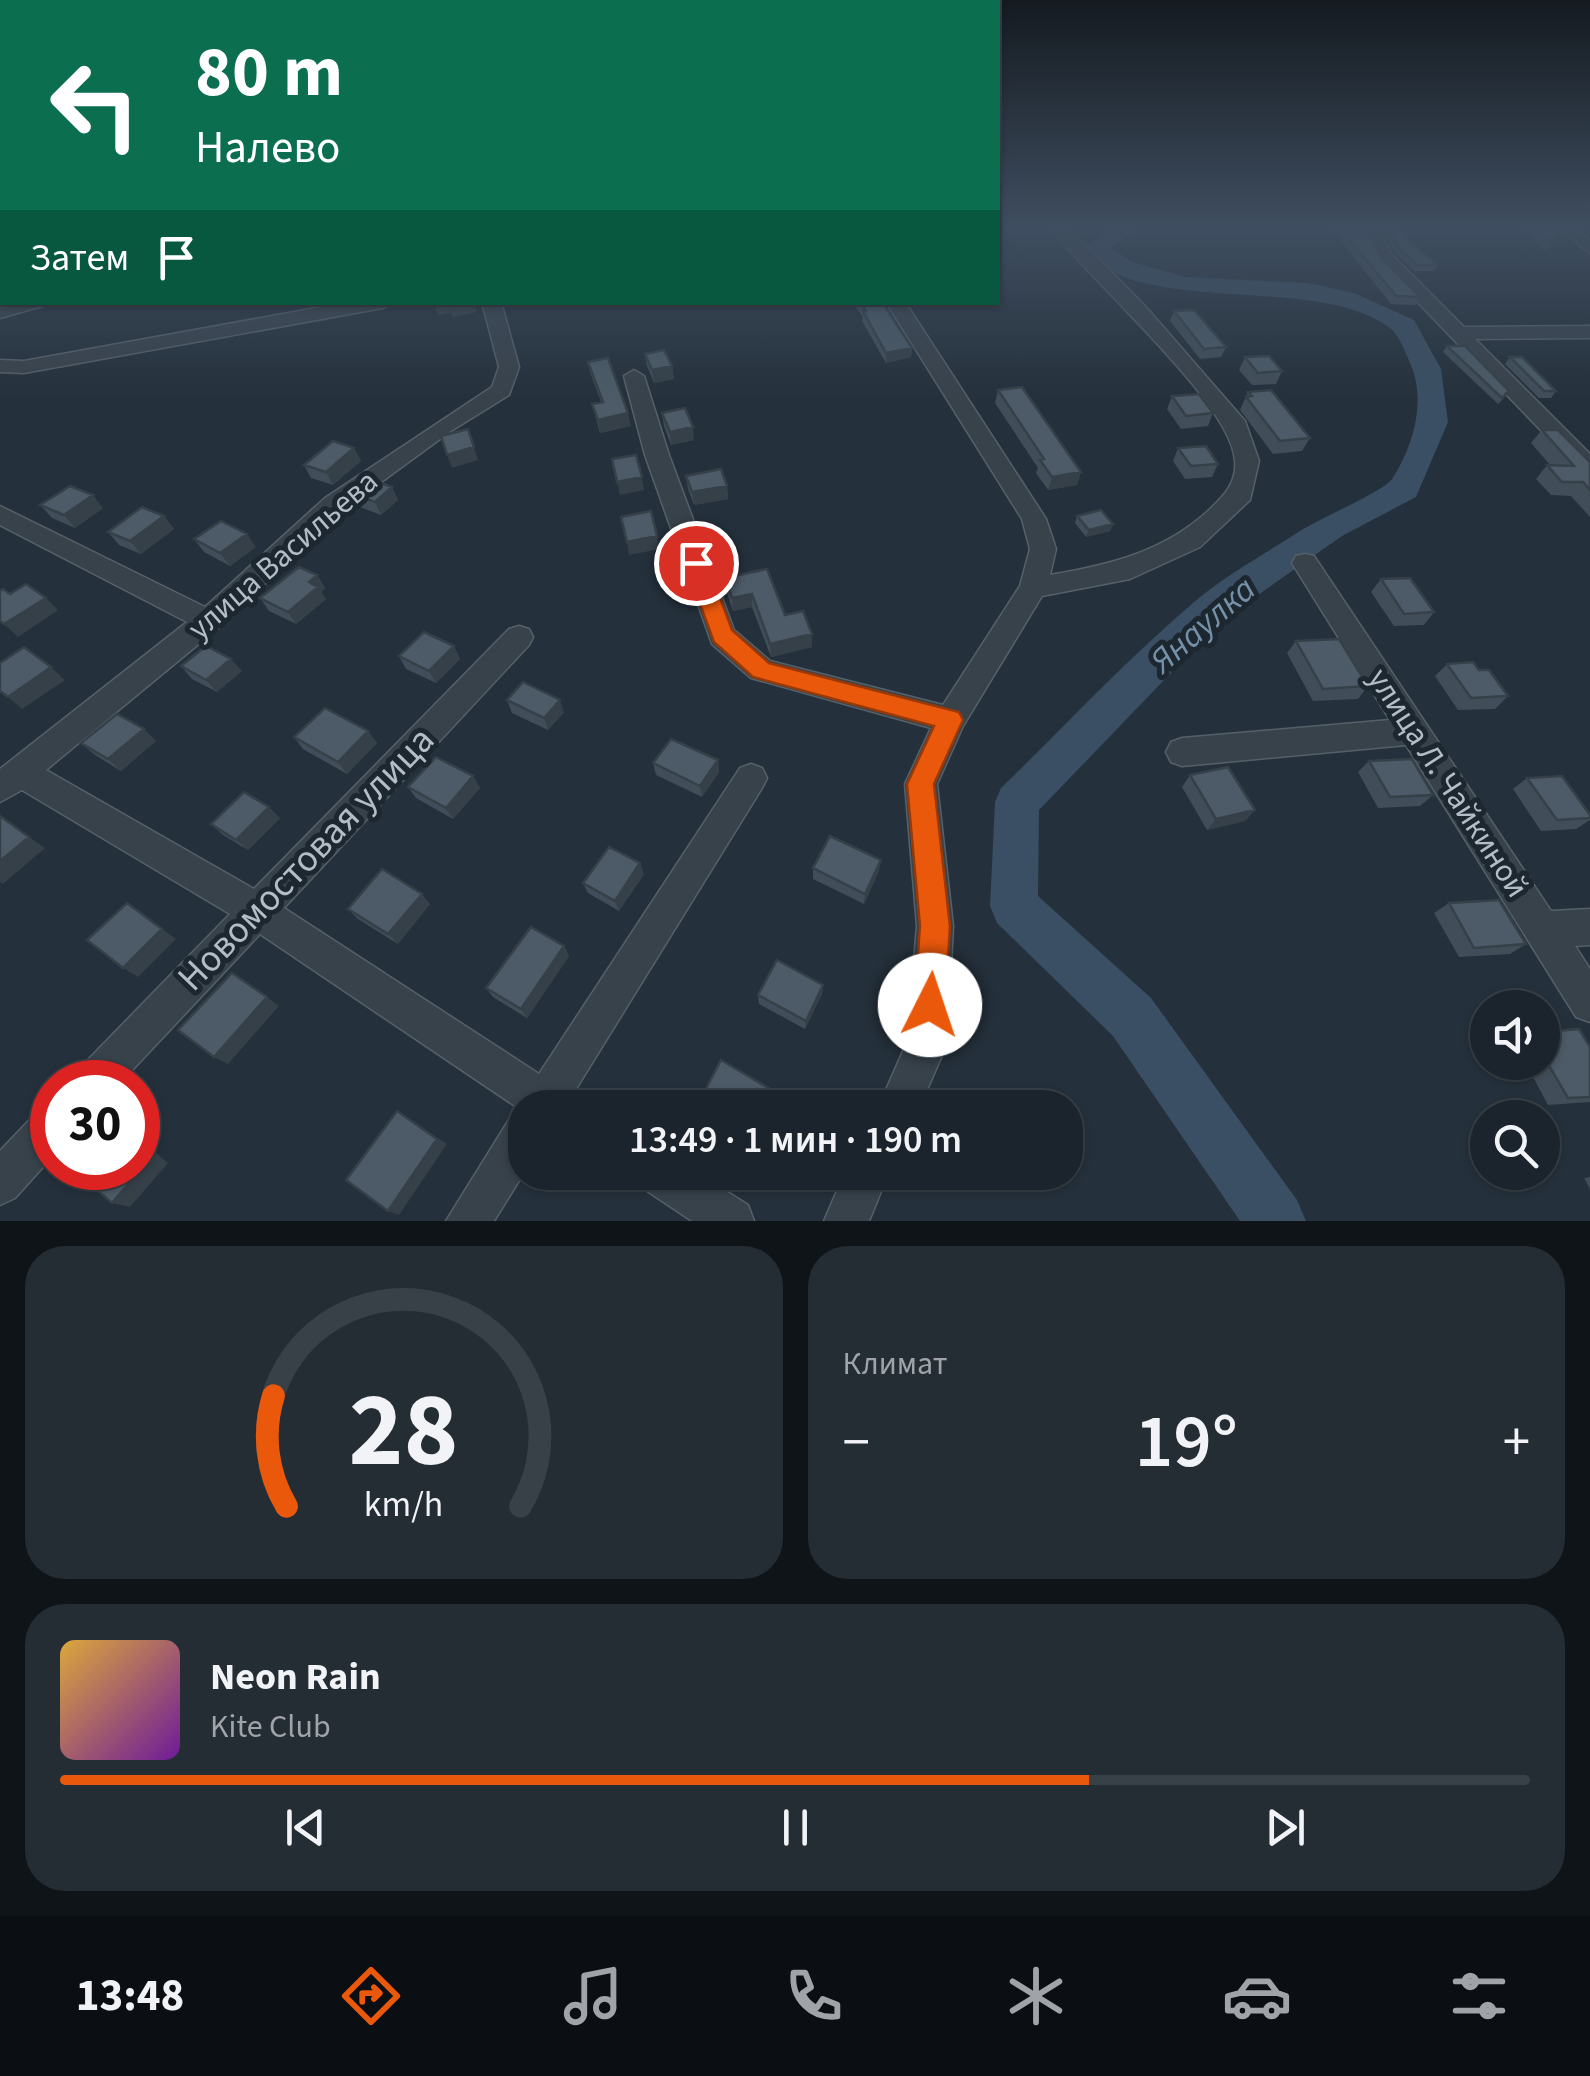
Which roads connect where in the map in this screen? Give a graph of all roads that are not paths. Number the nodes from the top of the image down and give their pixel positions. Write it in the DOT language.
graph roads {
  1 [pos="1114,287"];
  2 [pos="1414,287"];
  3 [pos="34,305"];
  4 [pos="366,305"];
  5 [pos="492,305"];
  6 [pos="896,305"];
  7 [pos="0,312"];
  8 [pos="1459,332"];
  9 [pos="1590,332"];
  10 [pos="0,366"];
  11 [pos="634,376"];
  12 [pos="1555,430"];
  13 [pos="1590,430"];
  14 [pos="1590,468"];
  15 [pos="0,514"];
  16 [pos="1305,563"];
  17 [pos="1033,588"];
  18 [pos="208,621"];
  19 [pos="519,636"];
  20 [pos="950,720"];
  21 [pos="1414,732"];
  22 [pos="1182,752"];
  23 [pos="751,778"];
  24 [pos="10,780"];
  25 [pos="256,910"];
  26 [pos="1590,927"];
  27 [pos="1543,930"];
  28 [pos="1590,1003"];
  29 [pos="115,1060"];
  30 [pos="510,1090"];
  31 [pos="555,1090"];
  32 [pos="906,1090"];
  33 [pos="30,1151"];
  34 [pos="508,1161"];
  35 [pos="0,1183"];
  36 [pos="684,1190"];
  37 [pos="860,1190"];
  38 [pos="468,1221"];
  39 [pos="732,1221"];
  40 [pos="846,1221"];
  1 -- 17 [label="street"];
  2 -- 8 [label="street"];
  3 -- 7 [label="street"];
  4 -- 10 [label="street"];
  5 -- 18 [label="street, улица Васильева"];
  6 -- 17 [label="street"];
  8 -- 9 [label="street"];
  8 -- 12 [label="street"];
  11 -- 20 [label="street"];
  12 -- 13 [label="street"];
  12 -- 14 [label="street"];
  15 -- 18 [label="street"];
  16 -- 21 [label="street, улица Л. Чайкиной"];
  17 -- 20 [label="street"];
  18 -- 24 [label="street, улица Васильева"];
  19 -- 25 [label="street, Новомостовая улица"];
  20 -- 32 [label="street"];
  21 -- 22 [label="street"];
  21 -- 27 [label="street, улица Л. Чайкиной"];
  23 -- 31 [label="street"];
  24 -- 25 [label="street"];
  25 -- 29 [label="street, Новомостовая улица"];
  25 -- 30 [label="street"];
  26 -- 27 [label="street"];
  27 -- 28 [label="street, улица Л. Чайкиной"];
  33 -- 35 [label="street"];
  34 -- 38 [label="street"];
  36 -- 39 [label="street"];
  37 -- 40 [label="street"];
}
